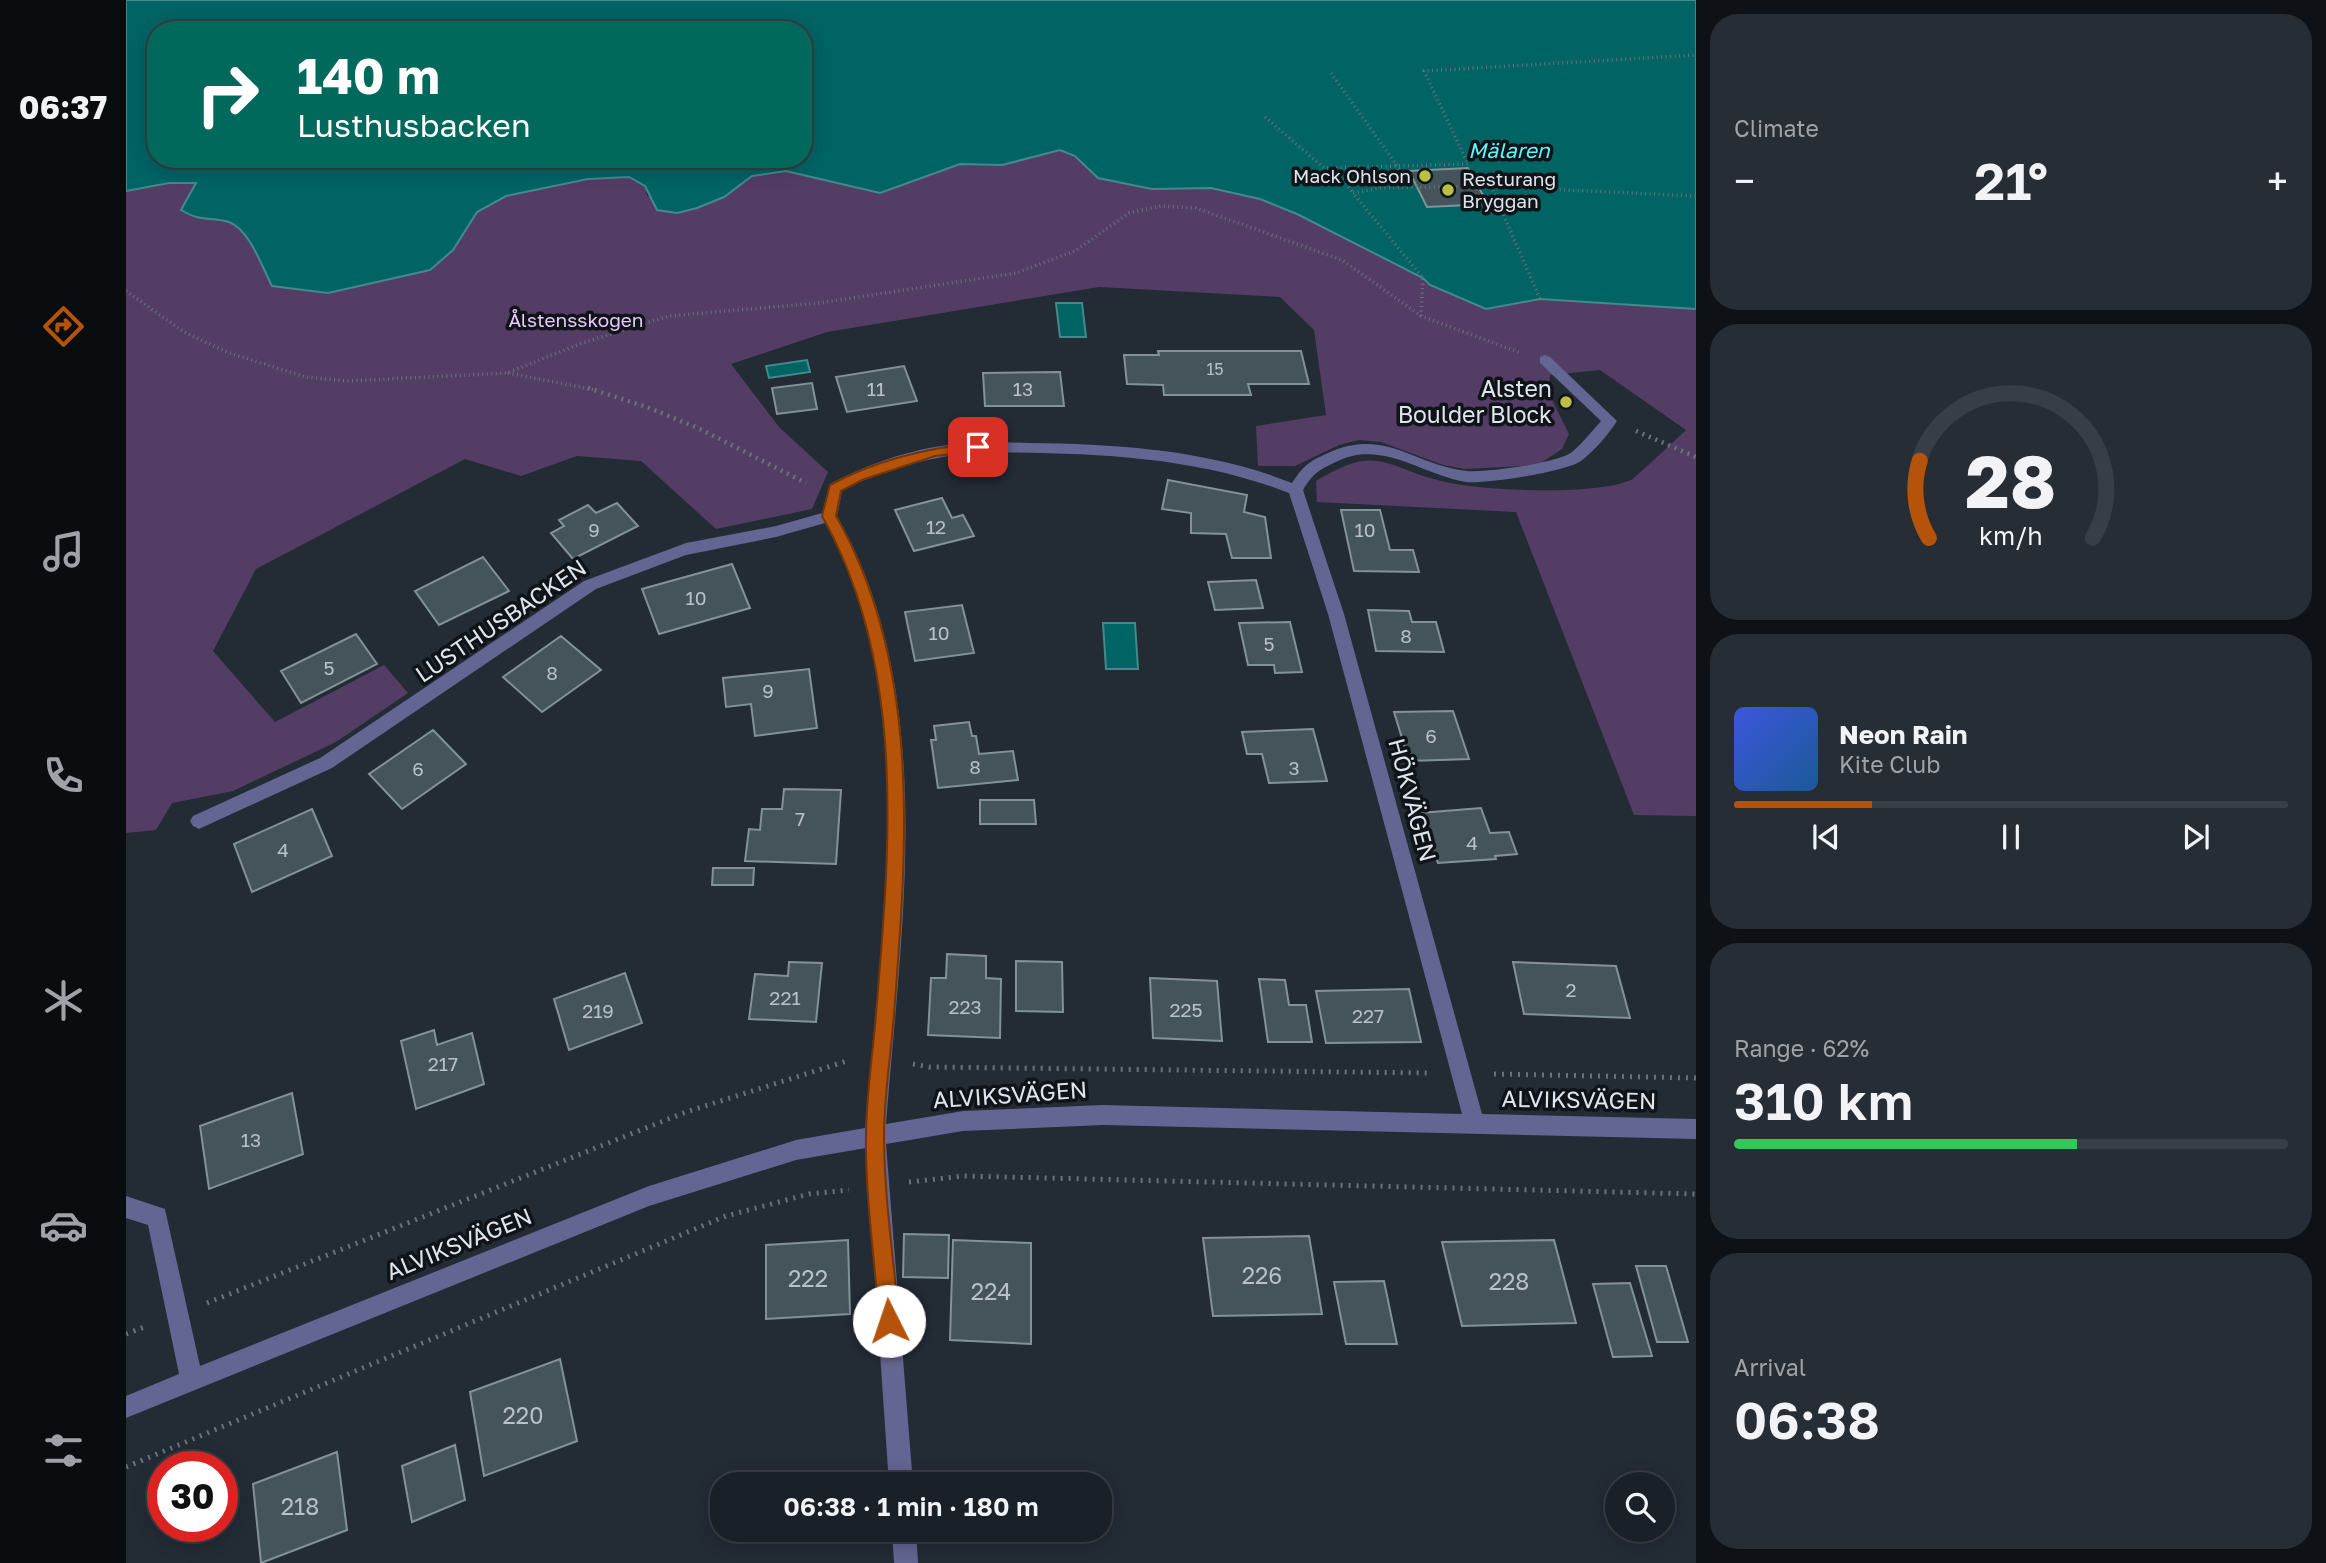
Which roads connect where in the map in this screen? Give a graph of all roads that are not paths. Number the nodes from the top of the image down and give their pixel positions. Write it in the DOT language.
graph roads {
  1 [pos="1545,360"];
  2 [pos="1295,490"];
  3 [pos="829,516"];
  4 [pos="199,821"];
  5 [pos="1475,1124"];
  6 [pos="1696,1129"];
  7 [pos="875,1136"];
  8 [pos="126,1206"];
  9 [pos="192,1380"];
  10 [pos="126,1407"];
  11 [pos="900,1472"];
  12 [pos="905,1542"];
  13 [pos="906,1563"];
  1 -- 2 [label="street"];
  2 -- 3 [label="street"];
  2 -- 5 [label="street, HÖKVÄGEN"];
  3 -- 4 [label="street, LUSTHUSBACKEN"];
  3 -- 7 [label="street"];
  5 -- 6 [label="street, ALVIKSVÄGEN"];
  5 -- 7 [label="street, ALVIKSVÄGEN"];
  7 -- 9 [label="street, ALVIKSVÄGEN"];
  7 -- 11 [label="street"];
  8 -- 9 [label="street"];
  9 -- 10 [label="street, ALVIKSVÄGEN"];
  12 -- 13 [label="street"];
}
